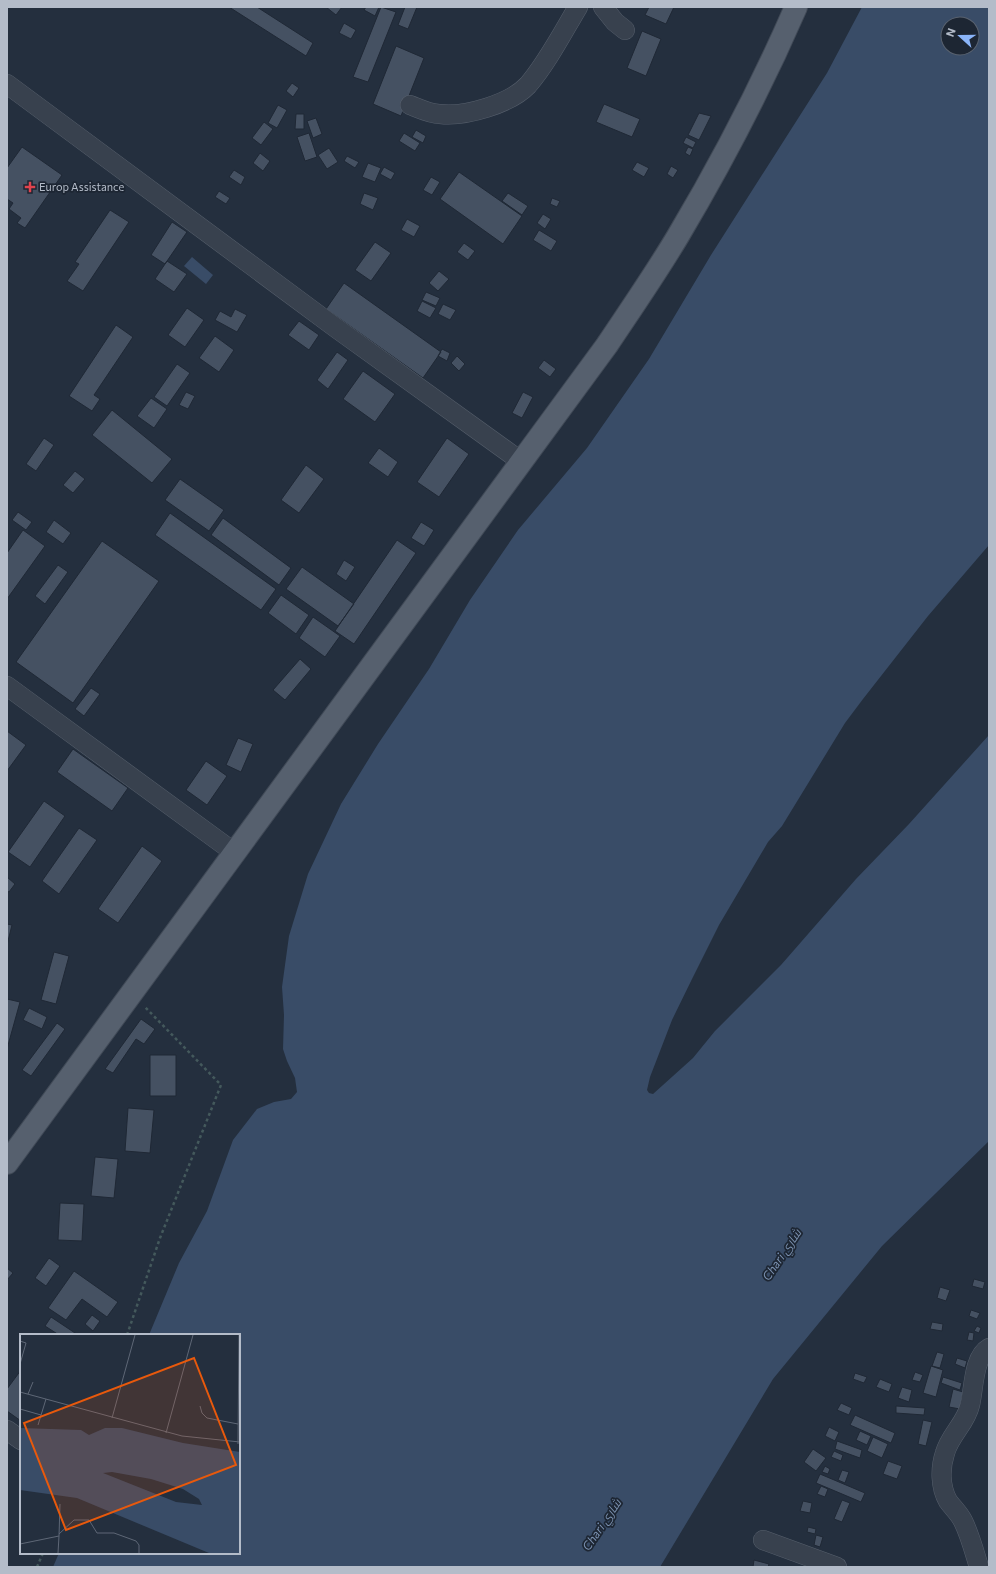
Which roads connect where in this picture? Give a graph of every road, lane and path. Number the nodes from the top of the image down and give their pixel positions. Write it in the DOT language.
graph roads {
  1 [pos="578,7"];
  2 [pos="603,7"];
  3 [pos="781,7"];
  4 [pos="796,7"];
  5 [pos="625,30"];
  6 [pos="7,84"];
  7 [pos="410,105"];
  8 [pos="517,458"];
  9 [pos="7,686"];
  10 [pos="230,849"];
  11 [pos="144,1006"];
  12 [pos="7,1143"];
  13 [pos="7,1163"];
  14 [pos="127,1334"];
  15 [pos="989,1348"];
  16 [pos="7,1430"];
  17 [pos="20,1439"];
  18 [pos="764,1540"];
  19 [pos="43,1554"];
  20 [pos="37,1567"];
  21 [pos="837,1567"];
  22 [pos="979,1567"];
  1 -- 7 [label="street"];
  2 -- 5 [label="street"];
  3 -- 8 [label="main road"];
  4 -- 8 [label="main road"];
  6 -- 8 [label="street"];
  8 -- 10 [label="main road"];
  9 -- 10 [label="street"];
  10 -- 12 [label="main road"];
  10 -- 13 [label="main road"];
  11 -- 14 [label="path"];
  15 -- 22 [label="street"];
  16 -- 17 [label="street"];
  18 -- 21 [label="street"];
  19 -- 20 [label="path"];
}
